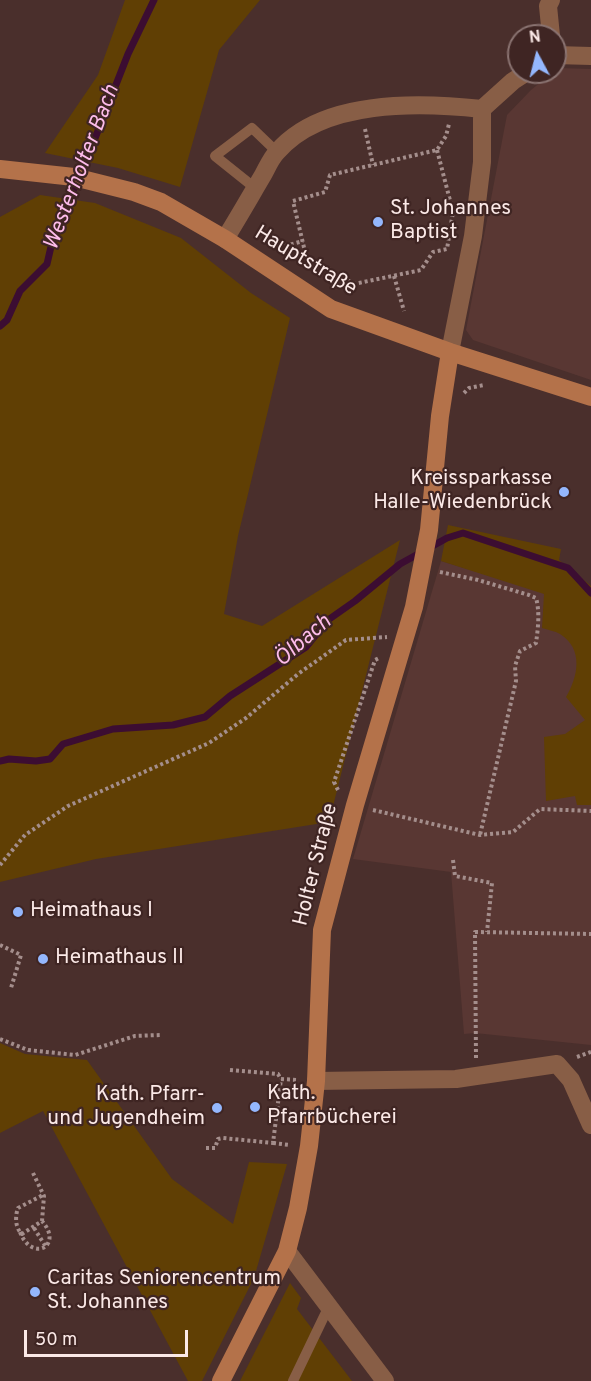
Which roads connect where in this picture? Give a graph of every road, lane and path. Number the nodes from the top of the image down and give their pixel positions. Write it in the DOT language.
graph roads {
  1 [pos="551,0"];
  2 [pos="550,24"];
  3 [pos="567,55"];
  4 [pos="591,56"];
  5 [pos="510,84"];
  6 [pos="454,106"];
  7 [pos="482,109"];
  8 [pos="365,129"];
  9 [pos="437,150"];
  10 [pos="277,152"];
  11 [pos="373,165"];
  12 [pos="0,169"];
  13 [pos="255,188"];
  14 [pos="225,239"];
  15 [pos="303,241"];
  16 [pos="285,246"];
  17 [pos="394,276"];
  18 [pos="404,311"];
  19 [pos="450,352"];
  20 [pos="591,397"];
  21 [pos="424,553"];
  22 [pos="404,641"];
  23 [pos="355,805"];
  24 [pos="591,811"];
  25 [pos="480,835"];
  26 [pos="453,860"];
  27 [pos="0,865"];
  28 [pos="487,932"];
  29 [pos="591,934"];
  30 [pos="0,945"];
  31 [pos="11,988"];
  32 [pos="160,1035"];
  33 [pos="0,1039"];
  34 [pos="230,1070"];
  35 [pos="476,1077"];
  36 [pos="281,1079"];
  37 [pos="316,1081"];
  38 [pos="591,1125"];
  39 [pos="273,1143"];
  40 [pos="295,1146"];
  41 [pos="206,1148"];
  42 [pos="33,1173"];
  43 [pos="43,1195"];
  44 [pos="42,1221"];
  45 [pos="34,1228"];
  46 [pos="20,1232"];
  47 [pos="46,1247"];
  48 [pos="287,1251"];
  49 [pos="329,1306"];
  50 [pos="221,1381"];
  51 [pos="293,1381"];
  52 [pos="385,1381"];
  1 -- 2 [label="street"];
  3 -- 4 [label="street"];
  5 -- 7 [label="street"];
  6 -- 7 [label="street"];
  6 -- 9 [label="path"];
  6 -- 10 [label="street"];
  7 -- 19 [label="street"];
  8 -- 11 [label="path"];
  9 -- 11 [label="path"];
  9 -- 17 [label="path"];
  10 -- 13 [label="street"];
  10 -- 13 [label="lane"];
  11 -- 15 [label="path"];
  12 -- 14 [label="street, Hauptstraße"];
  13 -- 14 [label="street"];
  14 -- 19 [label="street, Hauptstraße"];
  15 -- 16 [label="path"];
  15 -- 17 [label="path"];
  17 -- 18 [label="path"];
  19 -- 20 [label="street, Hauptstraße"];
  19 -- 21 [label="street, Holter Straße"];
  21 -- 22 [label="street, Holter Straße"];
  21 -- 25 [label="path"];
  22 -- 23 [label="street, Holter Straße"];
  22 -- 27 [label="path"];
  23 -- 25 [label="path"];
  23 -- 37 [label="street, Holter Straße"];
  24 -- 25 [label="path"];
  26 -- 28 [label="path"];
  28 -- 29 [label="path"];
  28 -- 35 [label="path"];
  30 -- 31 [label="path"];
  32 -- 33 [label="path"];
  34 -- 36 [label="path"];
  35 -- 37 [label="street"];
  35 -- 38 [label="street"];
  36 -- 37 [label="path"];
  36 -- 39 [label="path"];
  37 -- 48 [label="street, Holter Straße"];
  39 -- 40 [label="path"];
  39 -- 41 [label="path"];
  42 -- 43 [label="path"];
  43 -- 44 [label="path"];
  43 -- 46 [label="path"];
  44 -- 45 [label="path"];
  44 -- 47 [label="path"];
  45 -- 46 [label="path"];
  45 -- 47 [label="path"];
  46 -- 47 [label="path"];
  48 -- 49 [label="street"];
  48 -- 50 [label="street, Holter Straße"];
  49 -- 51 [label="lane"];
  49 -- 52 [label="street"];
}
